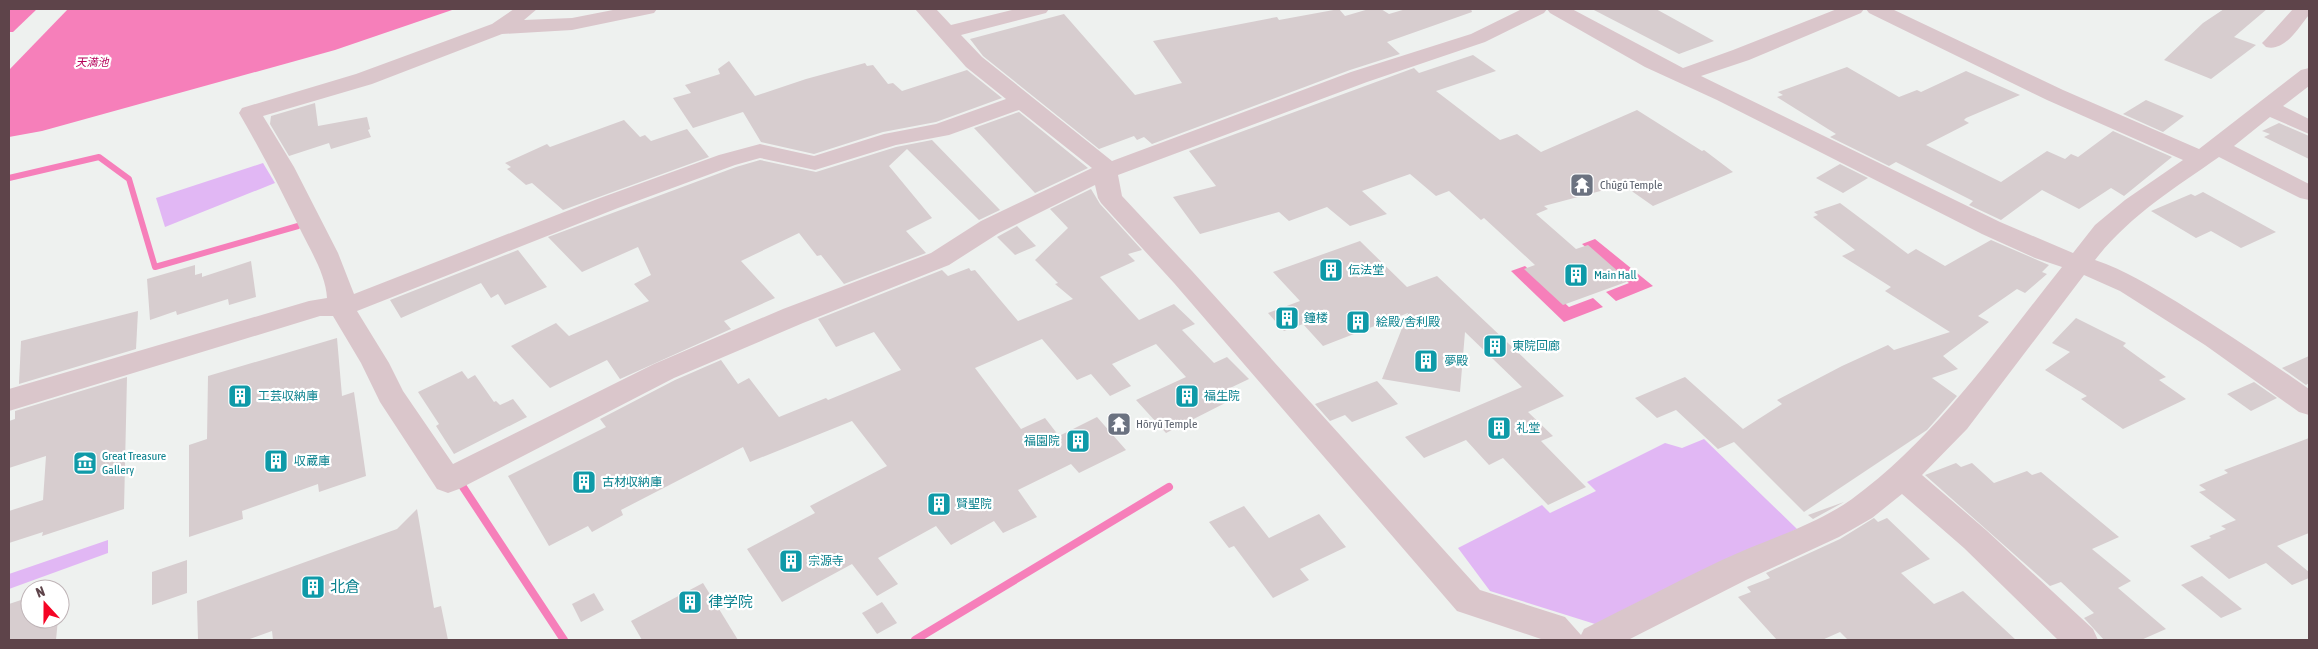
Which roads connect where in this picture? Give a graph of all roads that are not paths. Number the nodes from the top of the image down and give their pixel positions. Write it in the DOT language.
graph roads {
  1 [pos="527,9"];
  2 [pos="647,9"];
  3 [pos="925,9"];
  4 [pos="1039,9"];
  5 [pos="1537,9"];
  6 [pos="1557,9"];
  7 [pos="1854,9"];
  8 [pos="1876,9"];
  9 [pos="2304,9"];
  10 [pos="499,28"];
  11 [pos="948,32"];
  12 [pos="2273,42"];
  13 [pos="1682,75"];
  14 [pos="2309,75"];
  15 [pos="1022,101"];
  16 [pos="2266,107"];
  17 [pos="2309,127"];
  18 [pos="2209,153"];
  19 [pos="1104,172"];
  20 [pos="2309,194"];
  21 [pos="2078,263"];
  22 [pos="341,306"];
  23 [pos="9,400"];
  24 [pos="2309,404"];
  25 [pos="1902,476"];
  26 [pos="1566,640"];
  27 [pos="1596,640"];
  28 [pos="2081,640"];
  1 -- 10 [label="street"];
  2 -- 10 [label="street"];
  3 -- 11 [label="street"];
  4 -- 11 [label="street"];
  5 -- 19 [label="street"];
  6 -- 13 [label="street"];
  7 -- 13 [label="street"];
  8 -- 18 [label="street"];
  9 -- 12 [label="street"];
  10 -- 22 [label="street"];
  11 -- 15 [label="street"];
  13 -- 21 [label="street"];
  14 -- 16 [label="street"];
  15 -- 19 [label="street"];
  15 -- 22 [label="street"];
  16 -- 17 [label="street"];
  16 -- 18 [label="street"];
  18 -- 20 [label="street"];
  18 -- 21 [label="street"];
  19 -- 22 [label="street"];
  19 -- 26 [label="street"];
  21 -- 24 [label="street"];
  21 -- 25 [label="street"];
  22 -- 23 [label="street"];
  25 -- 27 [label="street"];
  25 -- 28 [label="street"];
}
